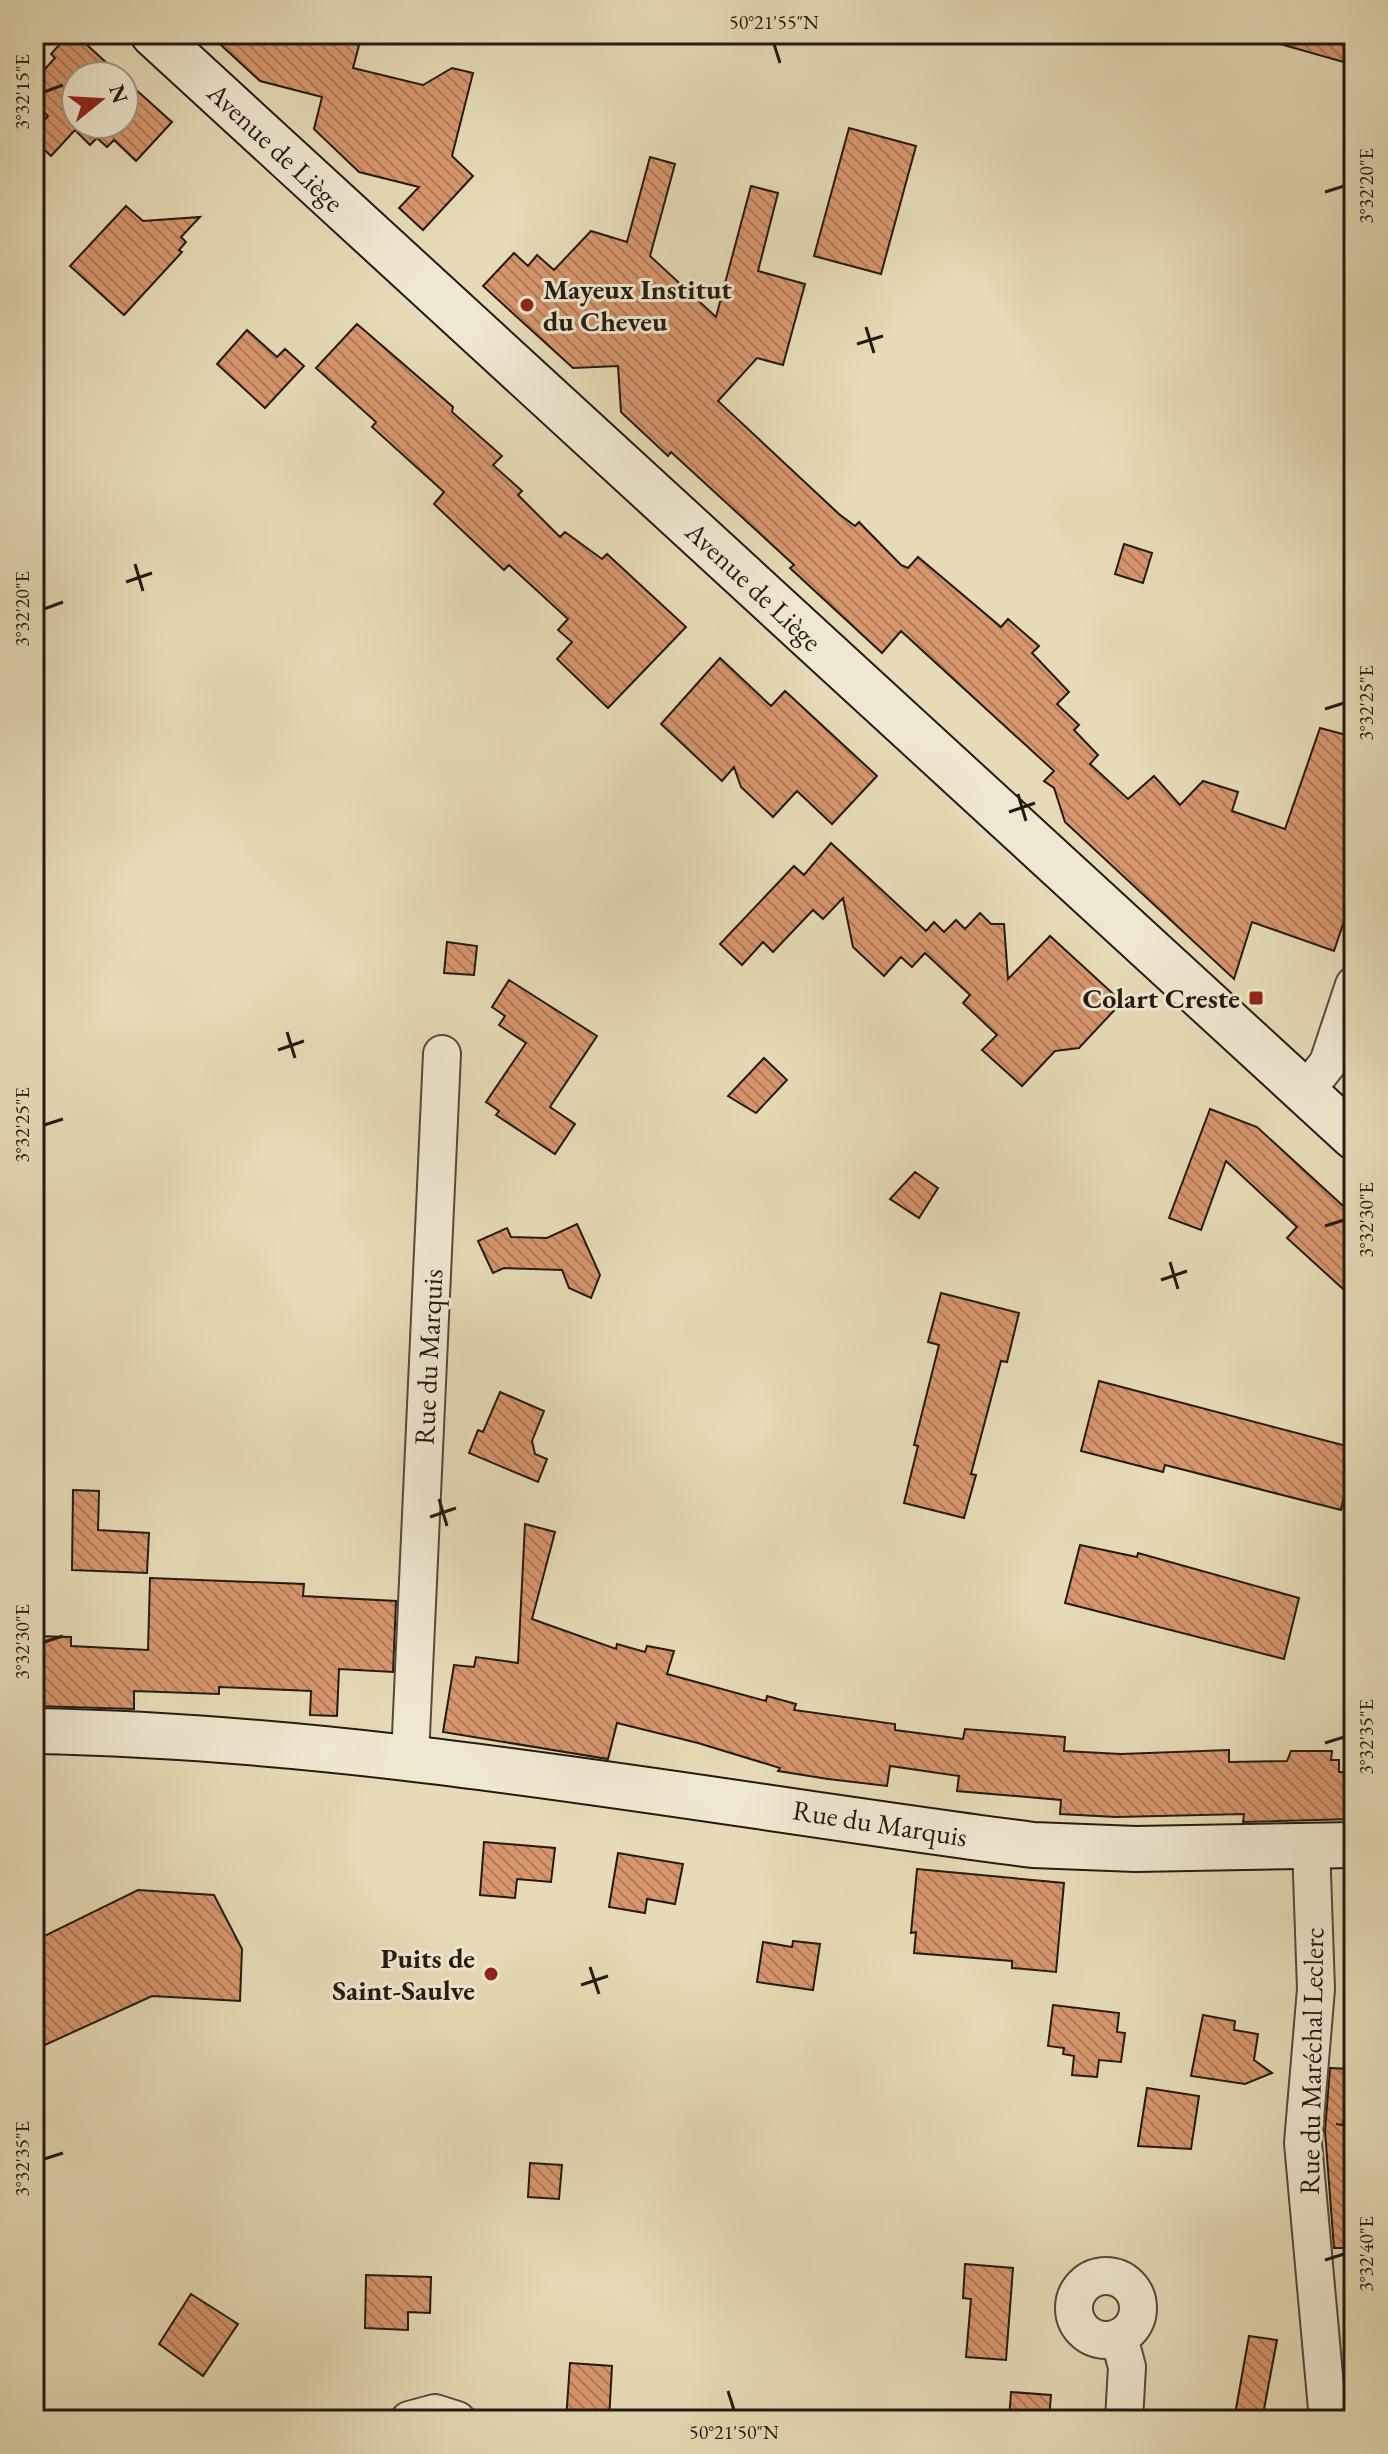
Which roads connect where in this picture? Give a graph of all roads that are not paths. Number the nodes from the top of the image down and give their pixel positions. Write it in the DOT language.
graph roads {
  1 [pos="153,34"];
  2 [pos="1354,985"];
  3 [pos="442,1054"];
  4 [pos="1305,1092"];
  5 [pos="1354,1137"];
  6 [pos="34,1731"];
  7 [pos="410,1757"];
  8 [pos="1311,1845"];
  9 [pos="1354,1845"];
  10 [pos="1119,2337"];
  11 [pos="409,2420"];
  12 [pos="457,2420"];
  13 [pos="1124,2420"];
  14 [pos="1328,2420"];
  1 -- 4 [label="main road, Avenue de Liège"];
  2 -- 4 [label="street"];
  3 -- 7 [label="street, Rue du Marquis"];
  4 -- 5 [label="main road, Avenue de Liège"];
  6 -- 7 [label="main road, Rue du Marquis"];
  7 -- 8 [label="main road, Rue du Marquis"];
  8 -- 9 [label="main road, Rue du Marquis"];
  8 -- 14 [label="street, Rue du Maréchal Leclerc"];
  10 -- 13 [label="street"];
  11 -- 12 [label="street"];
}
